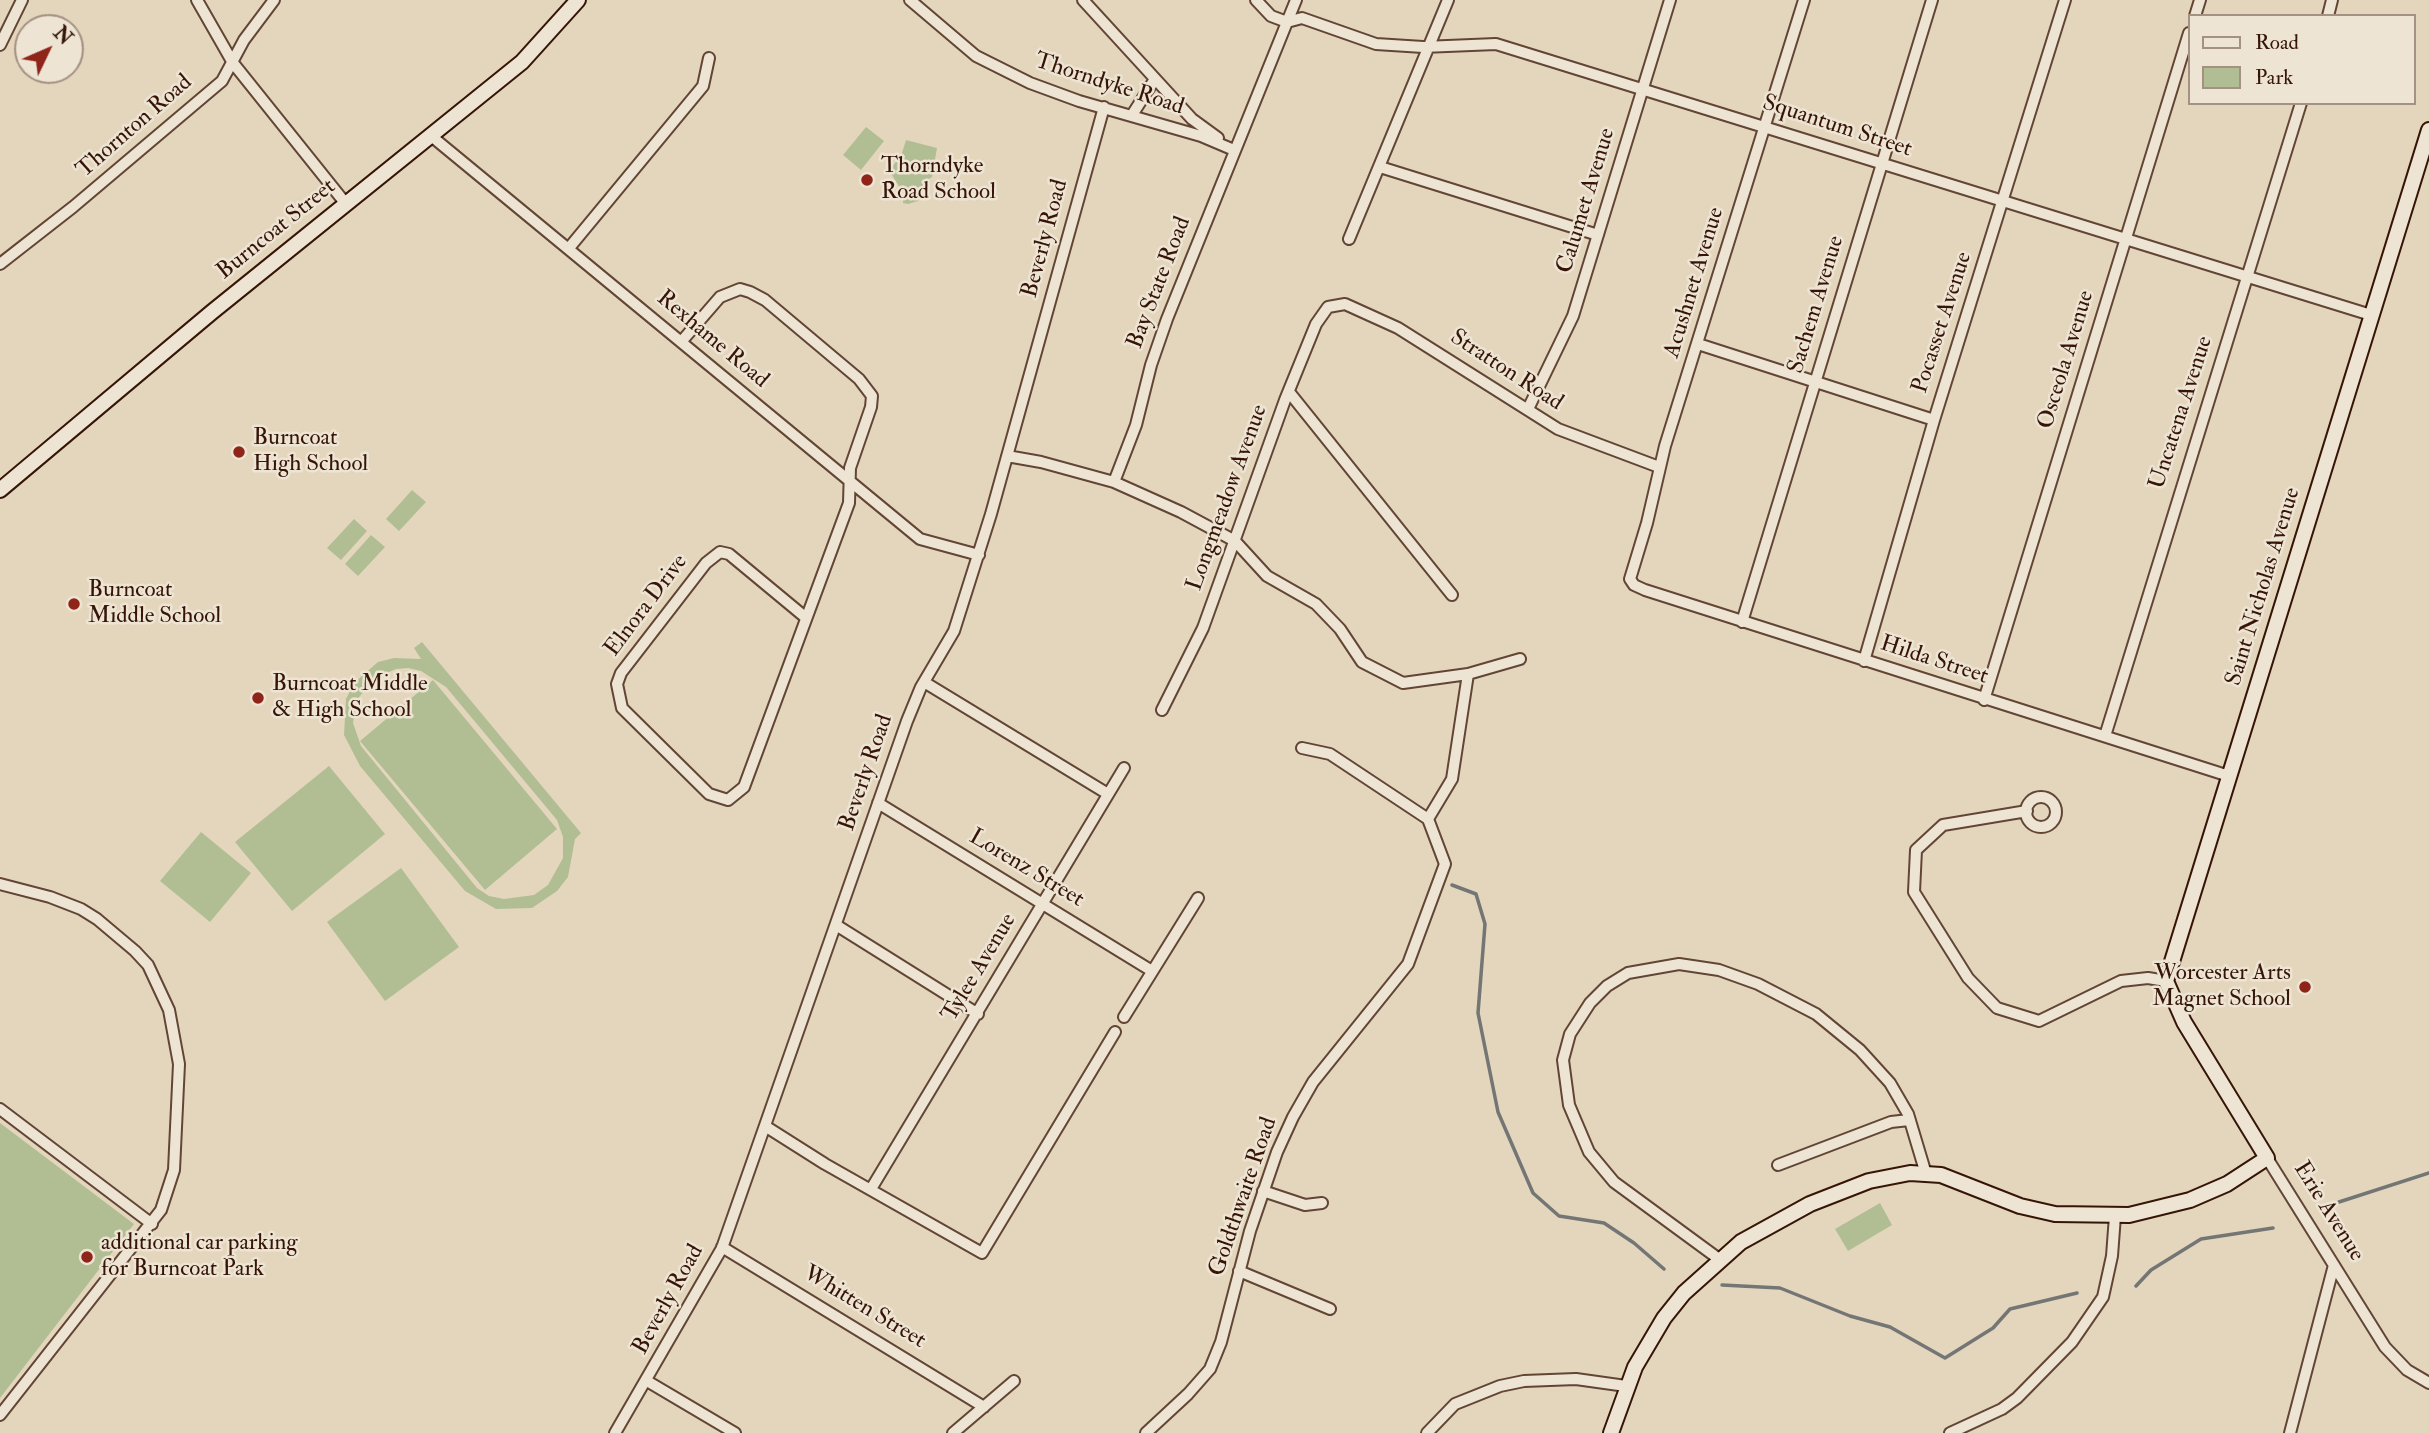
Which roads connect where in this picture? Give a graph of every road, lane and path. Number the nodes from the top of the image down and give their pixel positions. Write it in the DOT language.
graph roads {
  1 [pos="22,0"];
  2 [pos="197,0"];
  3 [pos="274,0"];
  4 [pos="577,0"];
  5 [pos="910,0"];
  6 [pos="1083,0"];
  7 [pos="1256,0"];
  8 [pos="1296,0"];
  9 [pos="1448,0"];
  10 [pos="1671,0"];
  11 [pos="1804,0"];
  12 [pos="1932,0"];
  13 [pos="2065,0"];
  14 [pos="1287,22"];
  15 [pos="2188,36"];
  16 [pos="0,45"];
  17 [pos="1428,46"];
  18 [pos="709,58"];
  19 [pos="233,63"];
  20 [pos="1155,79"];
  21 [pos="1644,88"];
  22 [pos="2300,105"];
  23 [pos="1104,107"];
  24 [pos="1132,115"];
  25 [pos="1764,126"];
  26 [pos="2429,130"];
  27 [pos="430,135"];
  28 [pos="1234,150"];
  29 [pos="1882,163"];
  30 [pos="1380,167"];
  31 [pos="2004,201"];
  32 [pos="346,204"];
  33 [pos="1598,235"];
  34 [pos="2126,238"];
  35 [pos="1349,239"];
  36 [pos="569,248"];
  37 [pos="15,252"];
  38 [pos="0,253"];
  39 [pos="0,264"];
  40 [pos="2247,278"];
  41 [pos="1335,304"];
  42 [pos="2371,315"];
  43 [pos="681,342"];
  44 [pos="1699,344"];
  45 [pos="1816,381"];
  46 [pos="1289,391"];
  47 [pos="1528,409"];
  48 [pos="1934,420"];
  49 [pos="1007,456"];
  50 [pos="1659,467"];
  51 [pos="1114,482"];
  52 [pos="850,483"];
  53 [pos="0,490"];
  54 [pos="1235,541"];
  55 [pos="979,555"];
  56 [pos="1630,579"];
  57 [pos="1452,595"];
  58 [pos="805,617"];
  59 [pos="1742,622"];
  60 [pos="1520,659"];
  61 [pos="1864,661"];
  62 [pos="1468,674"];
  63 [pos="924,682"];
  64 [pos="1984,699"];
  65 [pos="1162,710"];
  66 [pos="2105,736"];
  67 [pos="1302,748"];
  68 [pos="1124,768"];
  69 [pos="2229,776"];
  70 [pos="1108,794"];
  71 [pos="878,803"];
  72 [pos="2026,811"];
  73 [pos="1428,819"];
  74 [pos="0,884"];
  75 [pos="1198,898"];
  76 [pos="1042,905"];
  77 [pos="836,925"];
  78 [pos="1152,971"];
  79 [pos="2166,981"];
  80 [pos="978,1014"];
  81 [pos="1124,1017"];
  82 [pos="1115,1032"];
  83 [pos="0,1109"];
  84 [pos="1909,1120"];
  85 [pos="765,1126"];
  86 [pos="2267,1158"];
  87 [pos="1778,1165"];
  88 [pos="1926,1174"];
  89 [pos="871,1189"];
  90 [pos="1263,1191"];
  91 [pos="1322,1203"];
  92 [pos="2115,1216"];
  93 [pos="152,1224"];
  94 [pos="722,1247"];
  95 [pos="1719,1259"];
  96 [pos="2334,1265"];
  97 [pos="1239,1271"];
  98 [pos="1330,1309"];
  99 [pos="647,1381"];
  100 [pos="1014,1381"];
  101 [pos="2429,1383"];
  102 [pos="1626,1386"];
  103 [pos="984,1407"];
  104 [pos="0,1415"];
  105 [pos="615,1433"];
  106 [pos="735,1433"];
  107 [pos="953,1433"];
  108 [pos="1146,1433"];
  109 [pos="1427,1433"];
  110 [pos="1611,1433"];
  111 [pos="1950,1433"];
  112 [pos="2290,1433"];
  1 -- 16 [label="street"];
  2 -- 19 [label="street"];
  3 -- 19 [label="street, Thornton Road"];
  4 -- 27 [label="street, Burncoat Street"];
  5 -- 23 [label="street, Thorndyke Road"];
  6 -- 20 [label="street"];
  7 -- 14 [label="street"];
  8 -- 14 [label="street, Bay State Road"];
  9 -- 17 [label="street"];
  10 -- 21 [label="street, Calumet Avenue"];
  11 -- 25 [label="street, Acushnet Avenue"];
  12 -- 29 [label="street, Sachem Avenue"];
  13 -- 31 [label="street, Pocasset Avenue"];
  14 -- 17 [label="street, Squantum Street"];
  14 -- 28 [label="street, Bay State Road"];
  15 -- 34 [label="street, Osceola Avenue"];
  17 -- 21 [label="street, Squantum Street"];
  17 -- 30 [label="street"];
  18 -- 36 [label="street"];
  19 -- 32 [label="street"];
  19 -- 37 [label="street, Thornton Road"];
  20 -- 24 [label="street"];
  20 -- 28 [label="street"];
  21 -- 25 [label="street, Squantum Street"];
  21 -- 33 [label="street, Calumet Avenue"];
  22 -- 40 [label="street, Uncatena Avenue"];
  23 -- 24 [label="street, Thorndyke Road"];
  23 -- 49 [label="street, Beverly Road"];
  24 -- 28 [label="street, Thorndyke Road"];
  25 -- 29 [label="street, Squantum Street"];
  25 -- 44 [label="street, Acushnet Avenue"];
  26 -- 42 [label="street, Saint Nicholas Avenue"];
  27 -- 32 [label="street, Burncoat Street"];
  27 -- 36 [label="street, Rexhame Road"];
  28 -- 51 [label="street, Bay State Road"];
  29 -- 31 [label="street, Squantum Street"];
  29 -- 45 [label="street, Sachem Avenue"];
  30 -- 33 [label="street"];
  30 -- 35 [label="street"];
  31 -- 34 [label="street, Squantum Street"];
  31 -- 48 [label="street, Pocasset Avenue"];
  32 -- 53 [label="street, Burncoat Street"];
  33 -- 47 [label="street, Calumet Avenue"];
  34 -- 40 [label="street, Squantum Street"];
  34 -- 64 [label="street, Osceola Avenue"];
  36 -- 43 [label="street, Rexhame Road"];
  37 -- 38 [label="street"];
  37 -- 39 [label="street, Thornton Road"];
  40 -- 42 [label="street, Squantum Street"];
  40 -- 66 [label="street, Uncatena Avenue"];
  41 -- 46 [label="street, Longmeadow Avenue"];
  41 -- 47 [label="street, Stratton Road"];
  42 -- 69 [label="street, Saint Nicholas Avenue"];
  43 -- 52 [label="street, Rexhame Road"];
  43 -- 52 [label="street, Elnora Drive"];
  44 -- 45 [label="street"];
  44 -- 50 [label="street, Acushnet Avenue"];
  45 -- 48 [label="street"];
  45 -- 59 [label="street, Sachem Avenue"];
  46 -- 54 [label="street, Longmeadow Avenue"];
  46 -- 57 [label="street"];
  47 -- 50 [label="street, Stratton Road"];
  48 -- 61 [label="street, Pocasset Avenue"];
  49 -- 51 [label="street"];
  49 -- 55 [label="street, Beverly Road"];
  50 -- 56 [label="street, Acushnet Avenue"];
  51 -- 54 [label="street"];
  52 -- 55 [label="street, Rexhame Road"];
  52 -- 58 [label="street, Elnora Drive"];
  54 -- 62 [label="street"];
  54 -- 65 [label="street, Longmeadow Avenue"];
  55 -- 63 [label="street, Beverly Road"];
  56 -- 59 [label="street, Hilda Street"];
  58 -- 58 [label="street, Elnora Drive"];
  59 -- 61 [label="street, Hilda Street"];
  60 -- 62 [label="street"];
  61 -- 64 [label="street, Hilda Street"];
  62 -- 73 [label="street"];
  63 -- 70 [label="street"];
  63 -- 71 [label="street, Beverly Road"];
  64 -- 66 [label="street, Hilda Street"];
  66 -- 69 [label="street, Hilda Street"];
  67 -- 73 [label="street"];
  68 -- 70 [label="street, Tylee Avenue"];
  69 -- 79 [label="street, Saint Nicholas Avenue"];
  70 -- 76 [label="street, Tylee Avenue"];
  71 -- 76 [label="street, Lorenz Street"];
  71 -- 77 [label="street, Beverly Road"];
  72 -- 79 [label="street"];
  73 -- 90 [label="street, Goldthwaite Road"];
  74 -- 93 [label="street"];
  75 -- 78 [label="street"];
  76 -- 78 [label="street, Lorenz Street"];
  76 -- 80 [label="street, Tylee Avenue"];
  77 -- 80 [label="street"];
  77 -- 85 [label="street, Beverly Road"];
  78 -- 81 [label="street"];
  79 -- 86 [label="street, Erie Avenue"];
  80 -- 89 [label="street, Tylee Avenue"];
  82 -- 89 [label="street"];
  83 -- 93 [label="street"];
  84 -- 87 [label="street"];
  84 -- 88 [label="street"];
  84 -- 95 [label="street"];
  85 -- 89 [label="street"];
  85 -- 94 [label="street, Beverly Road"];
  86 -- 92 [label="street"];
  86 -- 96 [label="street, Erie Avenue"];
  88 -- 92 [label="street"];
  88 -- 95 [label="street"];
  90 -- 91 [label="street"];
  90 -- 97 [label="street, Goldthwaite Road"];
  92 -- 111 [label="street"];
  93 -- 104 [label="street"];
  94 -- 99 [label="street, Beverly Road"];
  94 -- 103 [label="street, Whitten Street"];
  95 -- 102 [label="street"];
  96 -- 101 [label="street, Erie Avenue"];
  96 -- 112 [label="street"];
  97 -- 98 [label="street"];
  97 -- 108 [label="street, Goldthwaite Road"];
  99 -- 105 [label="street, Beverly Road"];
  99 -- 106 [label="street"];
  100 -- 103 [label="street"];
  102 -- 109 [label="street"];
  102 -- 110 [label="street"];
  103 -- 107 [label="street"];
}
